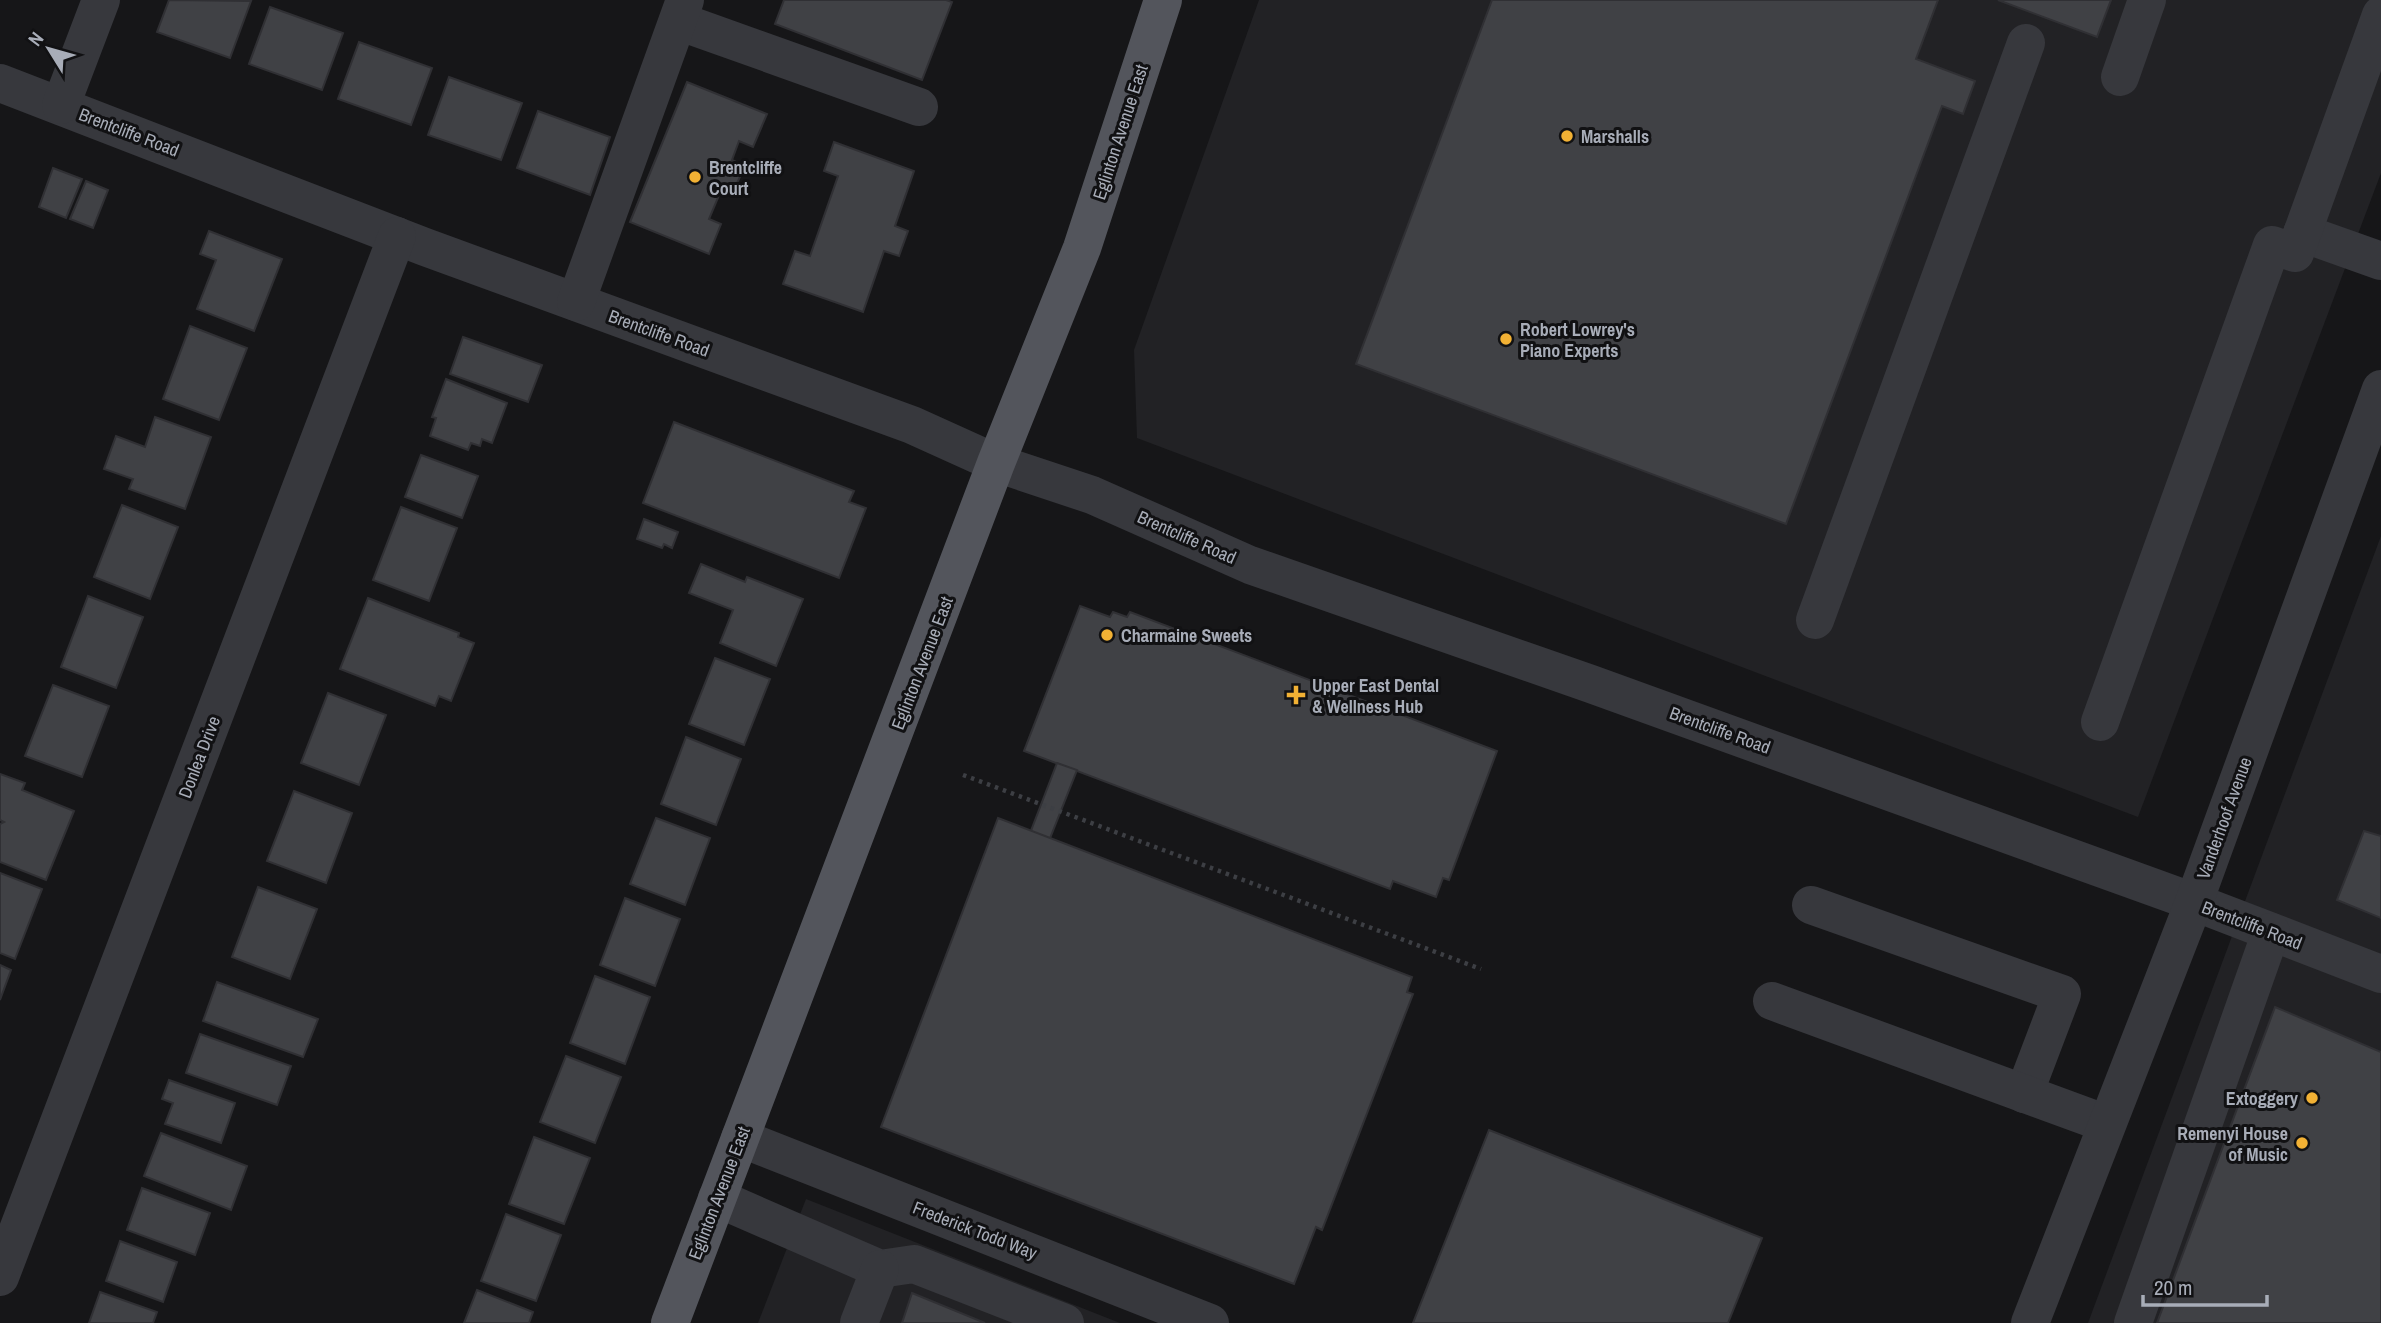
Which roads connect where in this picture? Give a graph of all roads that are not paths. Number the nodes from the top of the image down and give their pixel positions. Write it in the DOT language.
graph roads {
  1 [pos="102,0"];
  2 [pos="1163,0"];
  3 [pos="2147,0"];
  4 [pos="681,11"];
  5 [pos="2381,15"];
  6 [pos="2025,43"];
  7 [pos="2119,77"];
  8 [pos="0,83"];
  9 [pos="61,105"];
  10 [pos="919,107"];
  11 [pos="2302,233"];
  12 [pos="397,236"];
  13 [pos="2381,261"];
  14 [pos="576,302"];
  15 [pos="2381,389"];
  16 [pos="996,463"];
  17 [pos="1815,620"];
  18 [pos="2100,722"];
  19 [pos="2193,902"];
  20 [pos="1811,905"];
  21 [pos="2271,932"];
  22 [pos="2381,974"];
  23 [pos="1772,1001"];
  24 [pos="2024,1094"];
  25 [pos="2107,1124"];
  26 [pos="740,1138"];
  27 [pos="717,1198"];
  28 [pos="880,1269"];
  29 [pos="0,1277"];
  30 [pos="670,1323"];
  31 [pos="859,1323"];
  32 [pos="1065,1323"];
  33 [pos="1210,1323"];
  34 [pos="2030,1323"];
  35 [pos="2133,1323"];
  1 -- 9 [label="street"];
  2 -- 16 [label="main road, Eglinton Avenue East"];
  3 -- 7 [label="street"];
  4 -- 10 [label="street"];
  4 -- 14 [label="street"];
  5 -- 11 [label="street"];
  6 -- 17 [label="street"];
  8 -- 9 [label="street, Brentcliffe Road"];
  9 -- 12 [label="street, Brentcliffe Road"];
  11 -- 13 [label="street"];
  11 -- 18 [label="street"];
  12 -- 14 [label="street, Brentcliffe Road"];
  12 -- 29 [label="street, Donlea Drive"];
  14 -- 16 [label="street, Brentcliffe Road"];
  15 -- 19 [label="street, Vanderhoof Avenue"];
  16 -- 19 [label="street, Brentcliffe Road"];
  16 -- 26 [label="main road, Eglinton Avenue East"];
  19 -- 21 [label="street, Brentcliffe Road"];
  19 -- 25 [label="street, Vanderhoof Avenue"];
  20 -- 24 [label="street"];
  21 -- 22 [label="street, Brentcliffe Road"];
  21 -- 35 [label="street"];
  23 -- 24 [label="street"];
  24 -- 25 [label="street"];
  25 -- 34 [label="street, Vanderhoof Avenue"];
  26 -- 27 [label="main road, Eglinton Avenue East"];
  26 -- 33 [label="street, Frederick Todd Way"];
  27 -- 28 [label="street"];
  27 -- 30 [label="main road, Eglinton Avenue East"];
  28 -- 31 [label="street"];
  28 -- 32 [label="street"];
}
